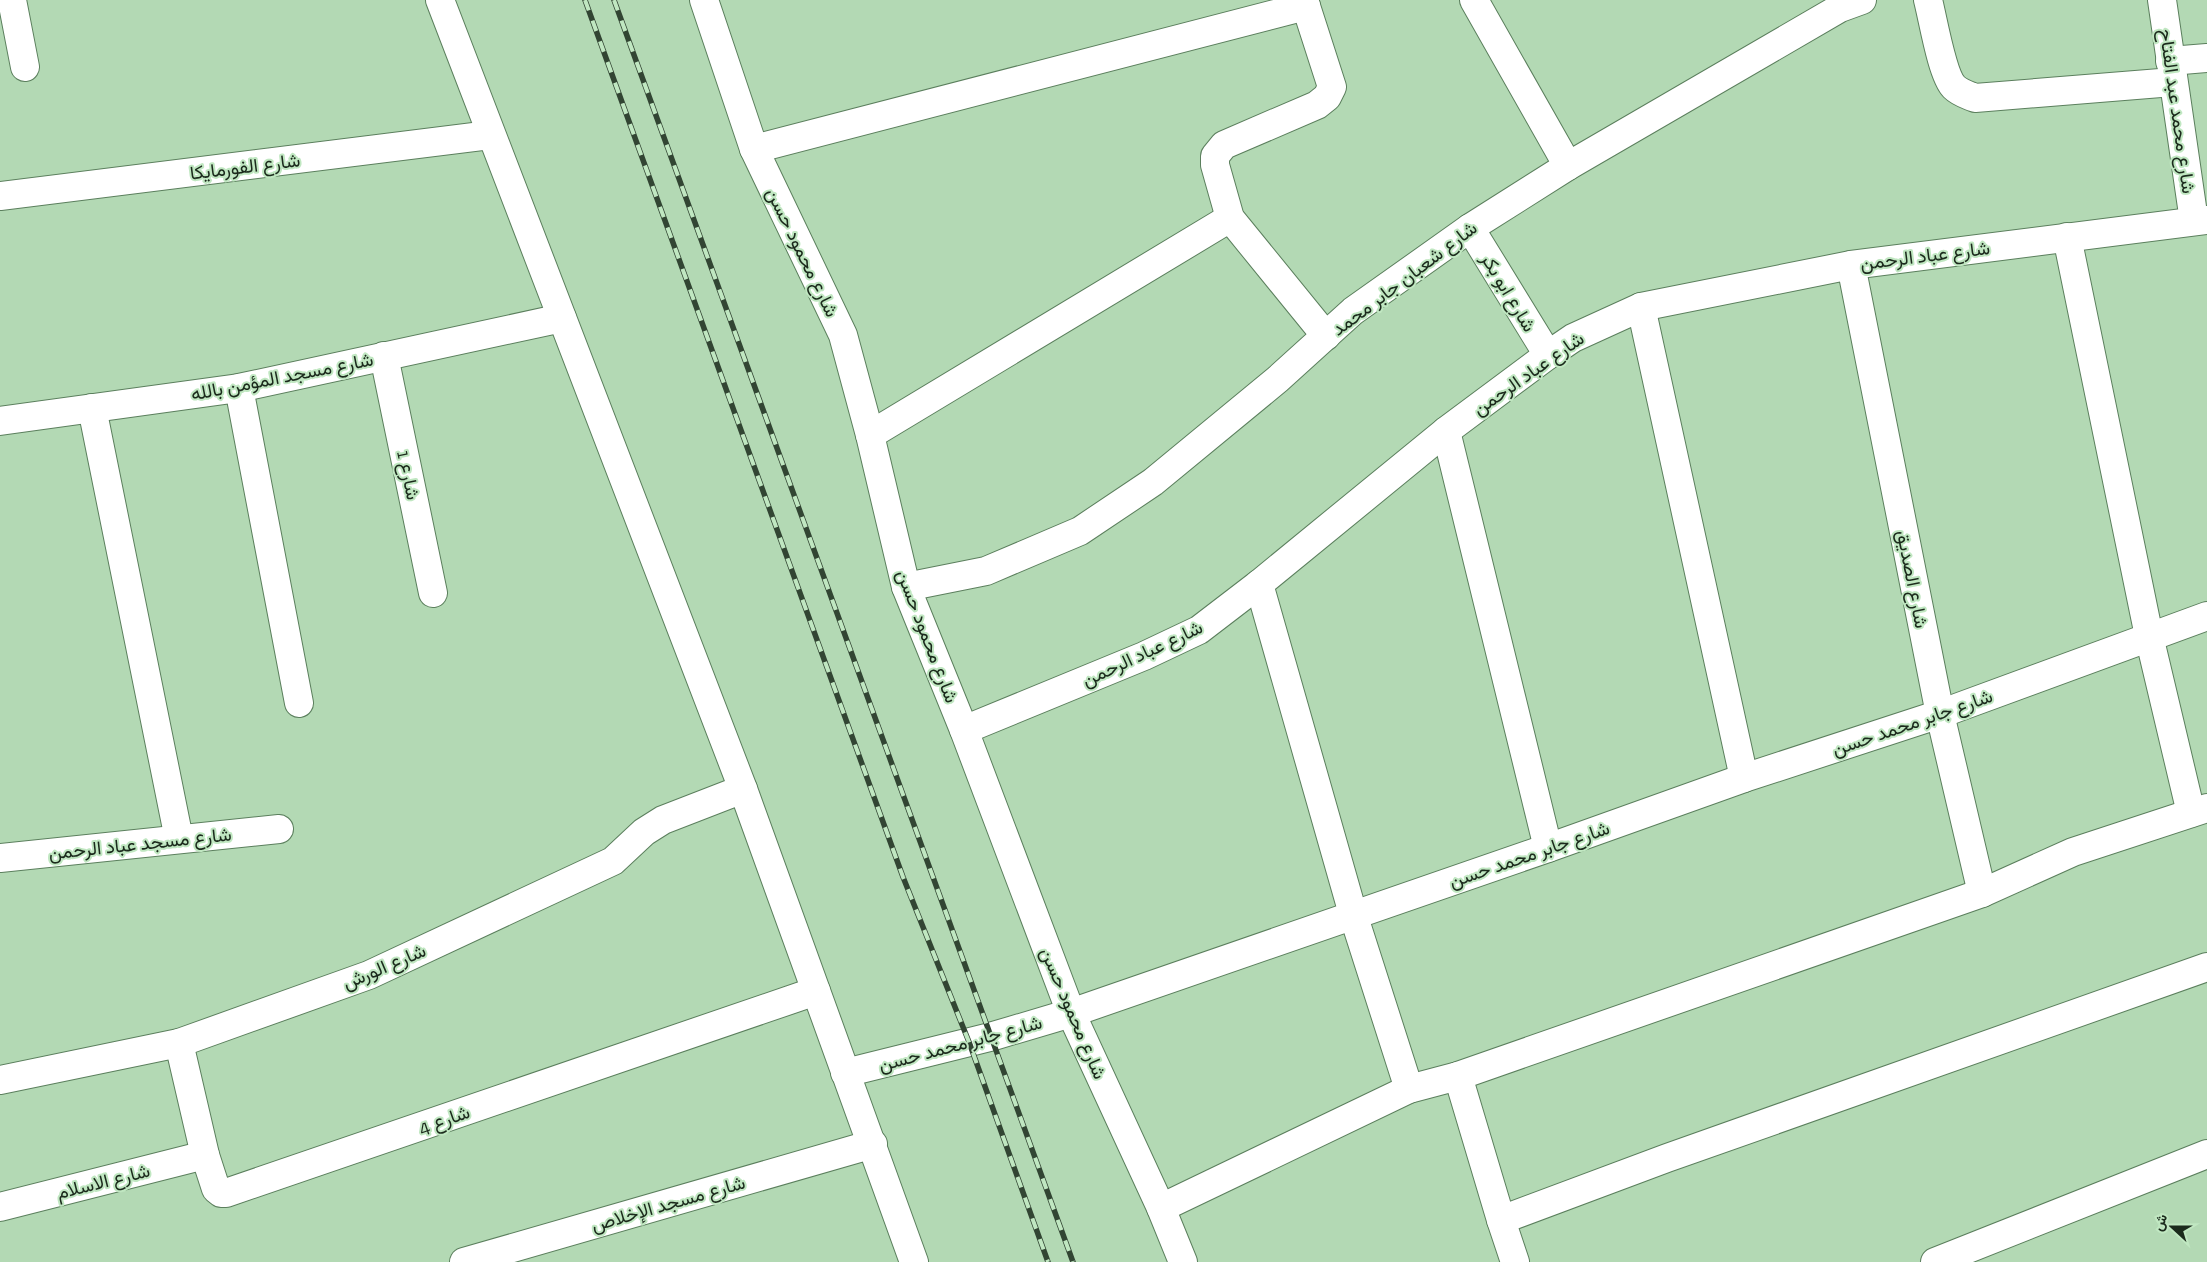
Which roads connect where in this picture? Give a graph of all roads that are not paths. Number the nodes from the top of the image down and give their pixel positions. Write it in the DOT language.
graph roads {
  1 [pos="12,0"];
  2 [pos="440,0"];
  3 [pos="704,0"];
  4 [pos="1474,0"];
  5 [pos="1928,0"];
  6 [pos="2162,0"];
  7 [pos="1305,3"];
  8 [pos="1846,3"];
  9 [pos="2207,58"];
  10 [pos="25,67"];
  11 [pos="2172,71"];
  12 [pos="490,135"];
  13 [pos="754,149"];
  14 [pos="1568,166"];
  15 [pos="0,196"];
  16 [pos="1230,218"];
  17 [pos="2200,221"];
  18 [pos="1470,228"];
  19 [pos="2067,237"];
  20 [pos="1851,265"];
  21 [pos="1641,307"];
  22 [pos="562,318"];
  23 [pos="1326,336"];
  24 [pos="1548,355"];
  25 [pos="384,356"];
  26 [pos="239,388"];
  27 [pos="92,408"];
  28 [pos="0,421"];
  29 [pos="1446,432"];
  30 [pos="870,435"];
  31 [pos="1260,584"];
  32 [pos="906,588"];
  33 [pos="433,593"];
  34 [pos="2207,616"];
  35 [pos="2149,636"];
  36 [pos="299,703"];
  37 [pos="1940,714"];
  38 [pos="964,730"];
  39 [pos="1744,778"];
  40 [pos="743,789"];
  41 [pos="2199,811"];
  42 [pos="279,829"];
  43 [pos="179,839"];
  44 [pos="1548,848"];
  45 [pos="0,858"];
  46 [pos="1982,893"];
  47 [pos="1353,914"];
  48 [pos="2207,967"];
  49 [pos="816,991"];
  50 [pos="1071,1013"];
  51 [pos="179,1043"];
  52 [pos="845,1073"];
  53 [pos="1458,1076"];
  54 [pos="0,1080"];
  55 [pos="1409,1089"];
  56 [pos="872,1144"];
  57 [pos="2207,1154"];
  58 [pos="205,1155"];
  59 [pos="0,1207"];
  60 [pos="1161,1208"];
  61 [pos="1500,1220"];
  62 [pos="544,1250"];
  63 [pos="464,1262"];
  64 [pos="914,1262"];
  65 [pos="1183,1262"];
  66 [pos="1515,1262"];
  67 [pos="1935,1262"];
  1 -- 10 [label="street"];
  2 -- 12 [label="street"];
  3 -- 13 [label="street, شارع محمود حسن"];
  4 -- 14 [label="street"];
  5 -- 11 [label="street"];
  6 -- 11 [label="street, شارع محمد عبد الفتاح"];
  7 -- 13 [label="street"];
  7 -- 16 [label="street"];
  8 -- 14 [label="street, شارع شعبان جابر محمد"];
  9 -- 11 [label="street"];
  11 -- 17 [label="street, شارع محمد عبد الفتاح"];
  12 -- 15 [label="street, شارع الفورمايكا"];
  12 -- 22 [label="street"];
  13 -- 30 [label="street, شارع محمود حسن"];
  14 -- 18 [label="street, شارع شعبان جابر محمد"];
  16 -- 23 [label="street"];
  16 -- 30 [label="street"];
  17 -- 19 [label="street, شارع عباد الرحمن"];
  18 -- 23 [label="street, شارع شعبان جابر محمد"];
  18 -- 24 [label="street, شارع ابو بكر"];
  19 -- 20 [label="street, شارع عباد الرحمن"];
  19 -- 35 [label="street"];
  20 -- 21 [label="street, شارع عباد الرحمن"];
  20 -- 37 [label="street, شارع الصديق"];
  21 -- 24 [label="street, شارع عباد الرحمن"];
  21 -- 39 [label="street"];
  22 -- 25 [label="street, شارع مسجد المؤمن بالله"];
  22 -- 40 [label="street"];
  23 -- 32 [label="street, شارع شعبان جابر محمد"];
  24 -- 29 [label="street, شارع عباد الرحمن"];
  25 -- 26 [label="street, شارع مسجد المؤمن بالله"];
  25 -- 33 [label="street, شارع 1"];
  26 -- 27 [label="street, شارع مسجد المؤمن بالله"];
  26 -- 36 [label="street"];
  27 -- 28 [label="street, شارع مسجد المؤمن بالله"];
  27 -- 43 [label="street"];
  29 -- 31 [label="street, شارع عباد الرحمن"];
  29 -- 44 [label="street"];
  30 -- 32 [label="street, شارع محمود حسن"];
  31 -- 38 [label="street, شارع عباد الرحمن"];
  31 -- 47 [label="street"];
  32 -- 38 [label="street, شارع محمود حسن"];
  34 -- 35 [label="street, شارع جابر محمد حسن"];
  35 -- 37 [label="street, شارع جابر محمد حسن"];
  35 -- 41 [label="street"];
  37 -- 39 [label="street, شارع جابر محمد حسن"];
  37 -- 46 [label="street, شارع الصديق"];
  38 -- 50 [label="street, شارع محمود حسن"];
  39 -- 44 [label="street, شارع جابر محمد حسن"];
  40 -- 49 [label="street"];
  40 -- 51 [label="street, شارع الورش"];
  41 -- 46 [label="street"];
  42 -- 43 [label="street, شارع مسجد عباد الرحمن"];
  43 -- 45 [label="street, شارع مسجد عباد الرحمن"];
  44 -- 47 [label="street, شارع جابر محمد حسن"];
  46 -- 53 [label="street"];
  47 -- 50 [label="street, شارع جابر محمد حسن"];
  47 -- 55 [label="street"];
  48 -- 61 [label="street"];
  49 -- 52 [label="street"];
  49 -- 58 [label="street, شارع 4"];
  50 -- 52 [label="street, شارع جابر محمد حسن"];
  50 -- 60 [label="street, شارع محمود حسن"];
  51 -- 54 [label="street, شارع الورش"];
  51 -- 58 [label="street, شارع 4"];
  52 -- 56 [label="street"];
  53 -- 55 [label="street"];
  53 -- 61 [label="street"];
  55 -- 60 [label="street"];
  56 -- 62 [label="street, شارع مسجد الإخلاص"];
  56 -- 64 [label="street"];
  57 -- 67 [label="street"];
  58 -- 59 [label="street, شارع الاسلام"];
  60 -- 65 [label="street, شارع محمود حسن"];
  61 -- 66 [label="street"];
  62 -- 63 [label="street, شارع مسجد الإخلاص"];
}
